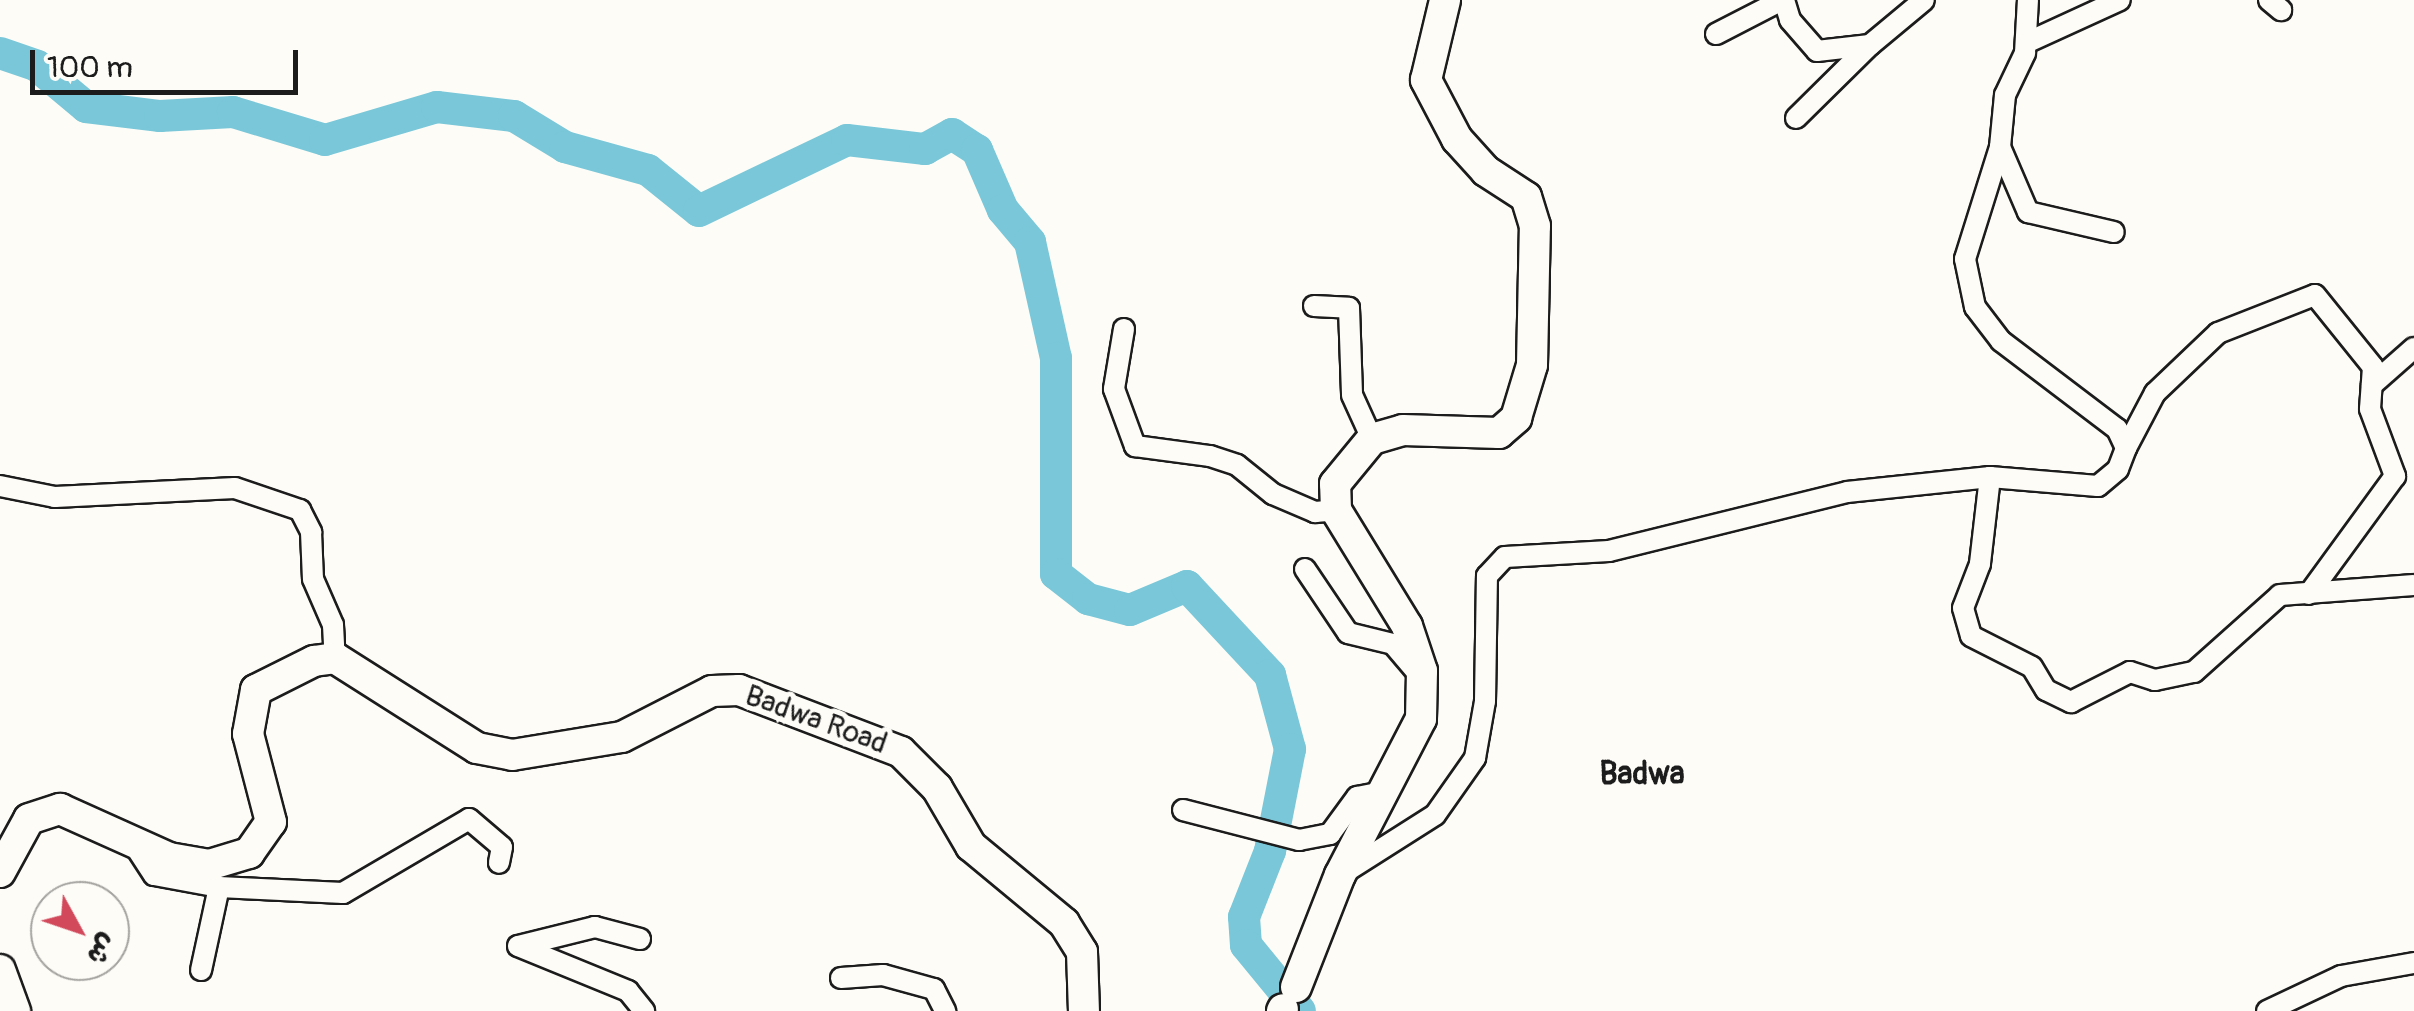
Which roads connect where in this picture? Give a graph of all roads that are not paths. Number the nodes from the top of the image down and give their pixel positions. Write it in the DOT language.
graph roads {
  1 [pos="1444,0"];
  2 [pos="1783,0"];
  3 [pos="1924,0"];
  4 [pos="2028,0"];
  5 [pos="2120,0"];
  6 [pos="1716,34"];
  7 [pos="2026,43"];
  8 [pos="1870,45"];
  9 [pos="1796,118"];
  10 [pos="2000,147"];
  11 [pos="2114,232"];
  12 [pos="1314,306"];
  13 [pos="1124,329"];
  14 [pos="2414,348"];
  15 [pos="2372,385"];
  16 [pos="1372,439"];
  17 [pos="2126,448"];
  18 [pos="1990,477"];
  19 [pos="0,486"];
  20 [pos="1336,510"];
  21 [pos="1306,569"];
  22 [pos="2414,585"];
  23 [pos="2309,594"];
  24 [pos="334,658"];
  25 [pos="1422,678"];
  26 [pos="1388,791"];
  27 [pos="1182,810"];
  28 [pos="132,842"];
  29 [pos="499,864"];
  30 [pos="0,872"];
  31 [pos="1340,875"];
  32 [pos="218,888"];
  33 [pos="640,939"];
  34 [pos="2414,964"];
  35 [pos="0,970"];
  36 [pos="201,970"];
  37 [pos="841,978"];
  38 [pos="1287,1002"];
  39 [pos="16,1011"];
  40 [pos="644,1011"];
  41 [pos="945,1011"];
  42 [pos="1084,1011"];
  43 [pos="2267,1011"];
  1 -- 16 [label="street"];
  2 -- 6 [label="street"];
  2 -- 8 [label="street"];
  3 -- 8 [label="street"];
  4 -- 7 [label="street"];
  5 -- 7 [label="street"];
  7 -- 10 [label="street"];
  8 -- 9 [label="street"];
  10 -- 11 [label="street"];
  10 -- 17 [label="street"];
  12 -- 16 [label="street"];
  13 -- 20 [label="street"];
  14 -- 15 [label="street"];
  15 -- 17 [label="street"];
  15 -- 23 [label="street"];
  16 -- 20 [label="street"];
  17 -- 18 [label="street"];
  18 -- 23 [label="street"];
  18 -- 31 [label="street"];
  19 -- 24 [label="street"];
  20 -- 25 [label="street"];
  21 -- 25 [label="street"];
  22 -- 23 [label="street"];
  24 -- 28 [label="street"];
  24 -- 42 [label="street, Badwa Road"];
  25 -- 26 [label="street"];
  26 -- 27 [label="street"];
  26 -- 31 [label="street"];
  28 -- 30 [label="street"];
  28 -- 32 [label="street"];
  29 -- 32 [label="street"];
  31 -- 38 [label="street"];
  32 -- 36 [label="street"];
  33 -- 40 [label="street"];
  34 -- 43 [label="street"];
  35 -- 39 [label="street"];
  37 -- 41 [label="street"];
}
